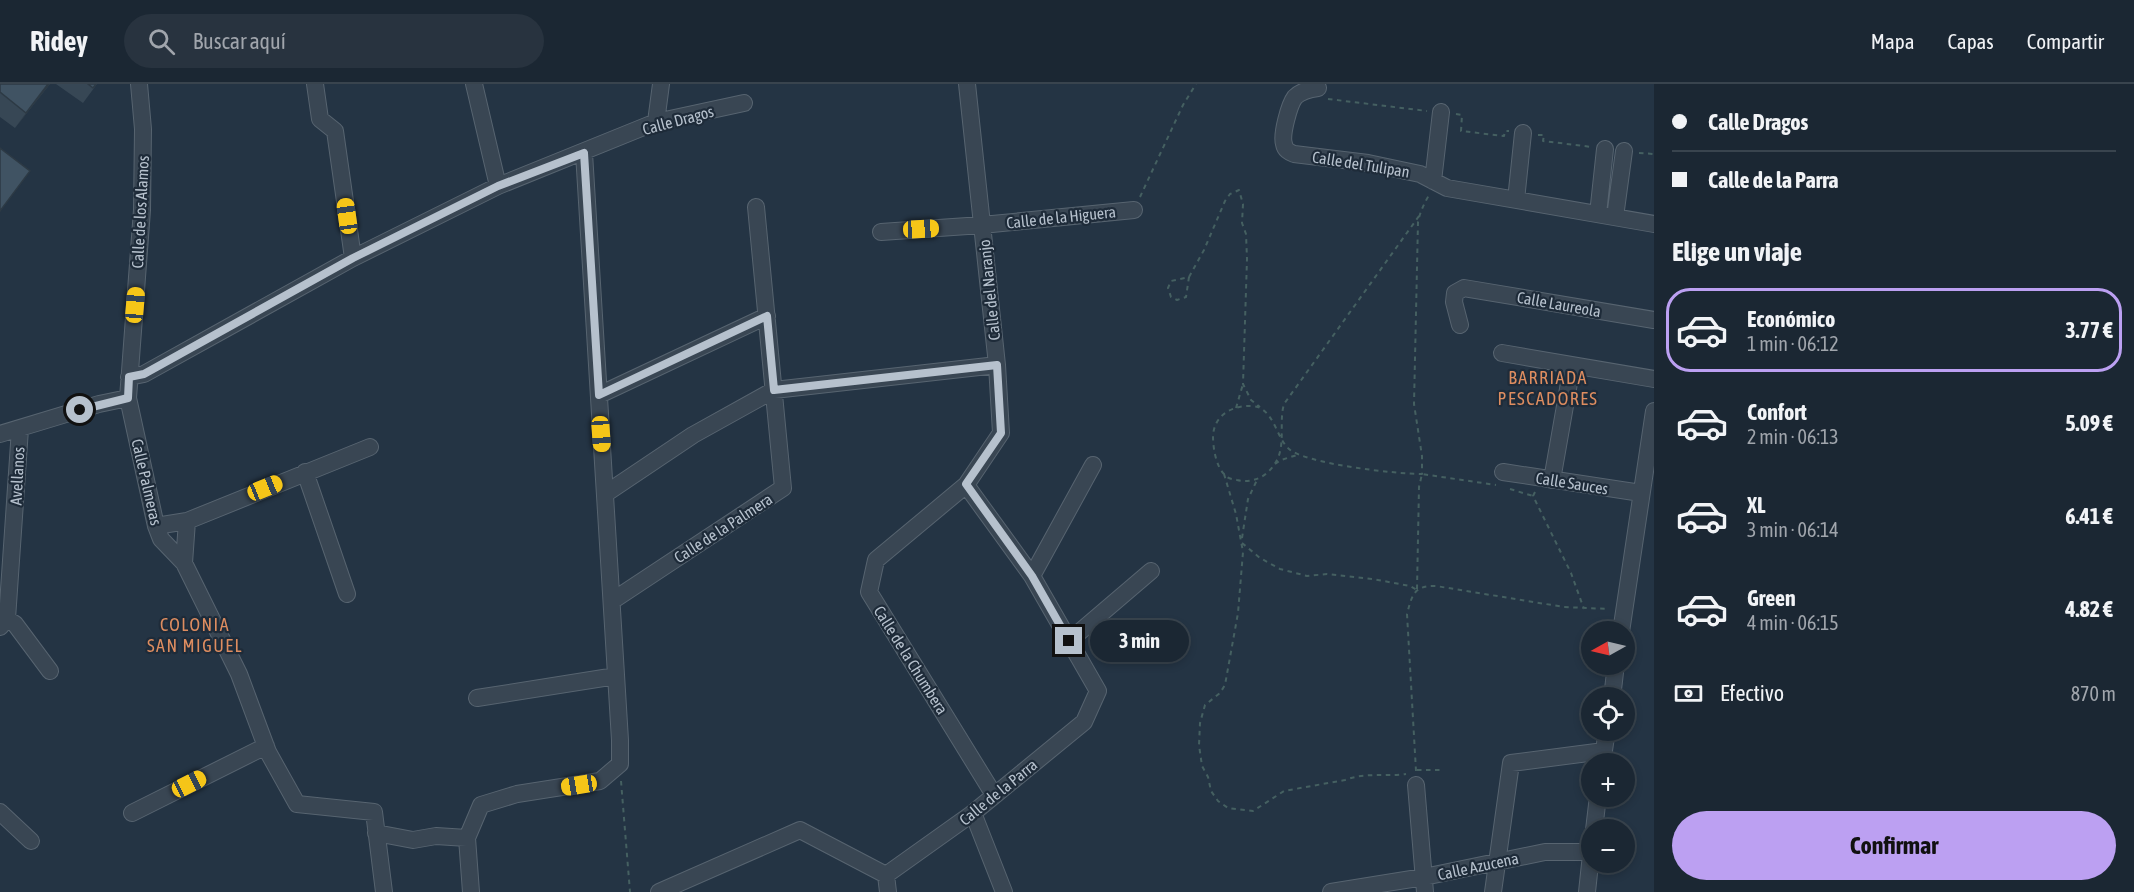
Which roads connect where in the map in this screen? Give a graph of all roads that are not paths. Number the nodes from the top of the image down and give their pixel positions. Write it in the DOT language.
graph roads {
  1 [pos="139,84"];
  2 [pos="315,84"];
  3 [pos="474,84"];
  4 [pos="661,84"];
  5 [pos="967,84"];
  6 [pos="1318,88"];
  7 [pos="1294,90"];
  8 [pos="744,104"];
  9 [pos="1441,112"];
  10 [pos="656,122"];
  11 [pos="1523,133"];
  12 [pos="1605,149"];
  13 [pos="1624,151"];
  14 [pos="584,153"];
  15 [pos="1433,181"];
  16 [pos="498,186"];
  17 [pos="1516,200"];
  18 [pos="756,207"];
  19 [pos="1134,210"];
  20 [pos="1598,214"];
  21 [pos="1615,217"];
  22 [pos="1654,224"];
  23 [pos="982,225"];
  24 [pos="881,232"];
  25 [pos="353,258"];
  26 [pos="767,316"];
  27 [pos="1654,320"];
  28 [pos="1460,325"];
  29 [pos="1502,353"];
  30 [pos="997,365"];
  31 [pos="1572,366"];
  32 [pos="129,377"];
  33 [pos="1654,379"];
  34 [pos="774,390"];
  35 [pos="599,395"];
  36 [pos="128,398"];
  37 [pos="1654,411"];
  38 [pos="20,429"];
  39 [pos="0,434"];
  40 [pos="370,447"];
  41 [pos="1093,465"];
  42 [pos="304,472"];
  43 [pos="1503,472"];
  44 [pos="1548,479"];
  45 [pos="966,484"];
  46 [pos="1641,493"];
  47 [pos="605,494"];
  48 [pos="187,521"];
  49 [pos="156,526"];
  50 [pos="184,563"];
  51 [pos="1151,571"];
  52 [pos="1032,576"];
  53 [pos="347,594"];
  54 [pos="612,601"];
  55 [pos="1623,621"];
  56 [pos="4,623"];
  57 [pos="1069,641"];
  58 [pos="50,671"];
  59 [pos="616,675"];
  60 [pos="477,698"];
  61 [pos="266,746"];
  62 [pos="1581,758"];
  63 [pos="1413,776"];
  64 [pos="994,795"];
  65 [pos="0,813"];
  66 [pos="132,813"];
  67 [pos="973,813"];
  68 [pos="376,833"];
  69 [pos="466,838"];
  70 [pos="31,841"];
  71 [pos="1581,849"];
  72 [pos="1498,861"];
  73 [pos="1589,873"];
  74 [pos="886,874"];
  75 [pos="1424,884"];
  76 [pos="668,890"];
  77 [pos="384,892"];
  78 [pos="471,892"];
  79 [pos="888,892"];
  80 [pos="1004,892"];
  81 [pos="1330,892"];
  82 [pos="1493,892"];
  83 [pos="1587,892"];
  1 -- 32 [label="street, Calle de los Alamos"];
  2 -- 25 [label="street"];
  3 -- 16 [label="street"];
  4 -- 10 [label="street"];
  5 -- 23 [label="street, Calle del Naranjo"];
  6 -- 7 [label="street"];
  7 -- 15 [label="street, Calle del Tulipan"];
  8 -- 10 [label="street, Calle Dragos"];
  9 -- 15 [label="street"];
  10 -- 14 [label="street, Calle Dragos"];
  11 -- 17 [label="street"];
  12 -- 20 [label="street"];
  13 -- 21 [label="street"];
  14 -- 16 [label="street, Calle Dragos"];
  14 -- 35 [label="street"];
  15 -- 17 [label="street, Calle del Tulipan"];
  16 -- 25 [label="street, Calle Dragos"];
  17 -- 20 [label="street, Calle del Tulipan"];
  18 -- 26 [label="street, Calle de la Palmera"];
  19 -- 23 [label="street, Calle de la Higuera"];
  20 -- 21 [label="street, Calle del Tulipan"];
  21 -- 22 [label="street, Calle del Tulipan"];
  23 -- 24 [label="street, Calle de la Higuera"];
  23 -- 30 [label="street, Calle del Naranjo"];
  25 -- 32 [label="street, Calle Dragos"];
  26 -- 34 [label="street, Calle de la Palmera"];
  26 -- 35 [label="street"];
  27 -- 28 [label="street, Calle Laureola"];
  29 -- 31 [label="street"];
  30 -- 34 [label="street"];
  30 -- 45 [label="street, Calle del Naranjo"];
  31 -- 33 [label="street"];
  31 -- 44 [label="street"];
  32 -- 36 [label="street, Calle Palmeras"];
  34 -- 47 [label="street"];
  34 -- 54 [label="street, Calle de la Palmera"];
  35 -- 47 [label="street"];
  36 -- 38 [label="street"];
  36 -- 49 [label="street, Calle Palmeras"];
  37 -- 46 [label="street"];
  38 -- 39 [label="street"];
  38 -- 56 [label="street, Avellanos"];
  40 -- 42 [label="street"];
  41 -- 52 [label="street"];
  42 -- 48 [label="street"];
  42 -- 53 [label="street"];
  43 -- 44 [label="street, Calle Sauces"];
  44 -- 46 [label="street, Calle Sauces"];
  45 -- 52 [label="street, Calle de la Parra"];
  45 -- 64 [label="street, Calle de la Chumbera"];
  46 -- 55 [label="street"];
  47 -- 54 [label="street"];
  48 -- 49 [label="street"];
  48 -- 50 [label="street"];
  49 -- 50 [label="street, Calle Palmeras"];
  50 -- 61 [label="street, Calle Palmeras"];
  51 -- 57 [label="street"];
  52 -- 57 [label="street, Calle de la Parra"];
  54 -- 59 [label="street"];
  56 -- 58 [label="street"];
  57 -- 64 [label="street, Calle de la Parra"];
  59 -- 60 [label="street"];
  59 -- 69 [label="street"];
  61 -- 66 [label="street"];
  61 -- 68 [label="street, Calle Palmeras"];
  62 -- 72 [label="street"];
  63 -- 75 [label="street"];
  64 -- 67 [label="street, Calle de la Parra"];
  65 -- 70 [label="street"];
  67 -- 74 [label="street, Calle de la Parra"];
  67 -- 80 [label="street"];
  68 -- 69 [label="street"];
  68 -- 77 [label="street"];
  69 -- 78 [label="street"];
  71 -- 72 [label="street, Calle Azucena"];
  72 -- 75 [label="street, Calle Azucena"];
  72 -- 82 [label="street"];
  73 -- 83 [label="street"];
  74 -- 76 [label="street"];
  74 -- 79 [label="street"];
  75 -- 81 [label="street, Calle Azucena"];
}
